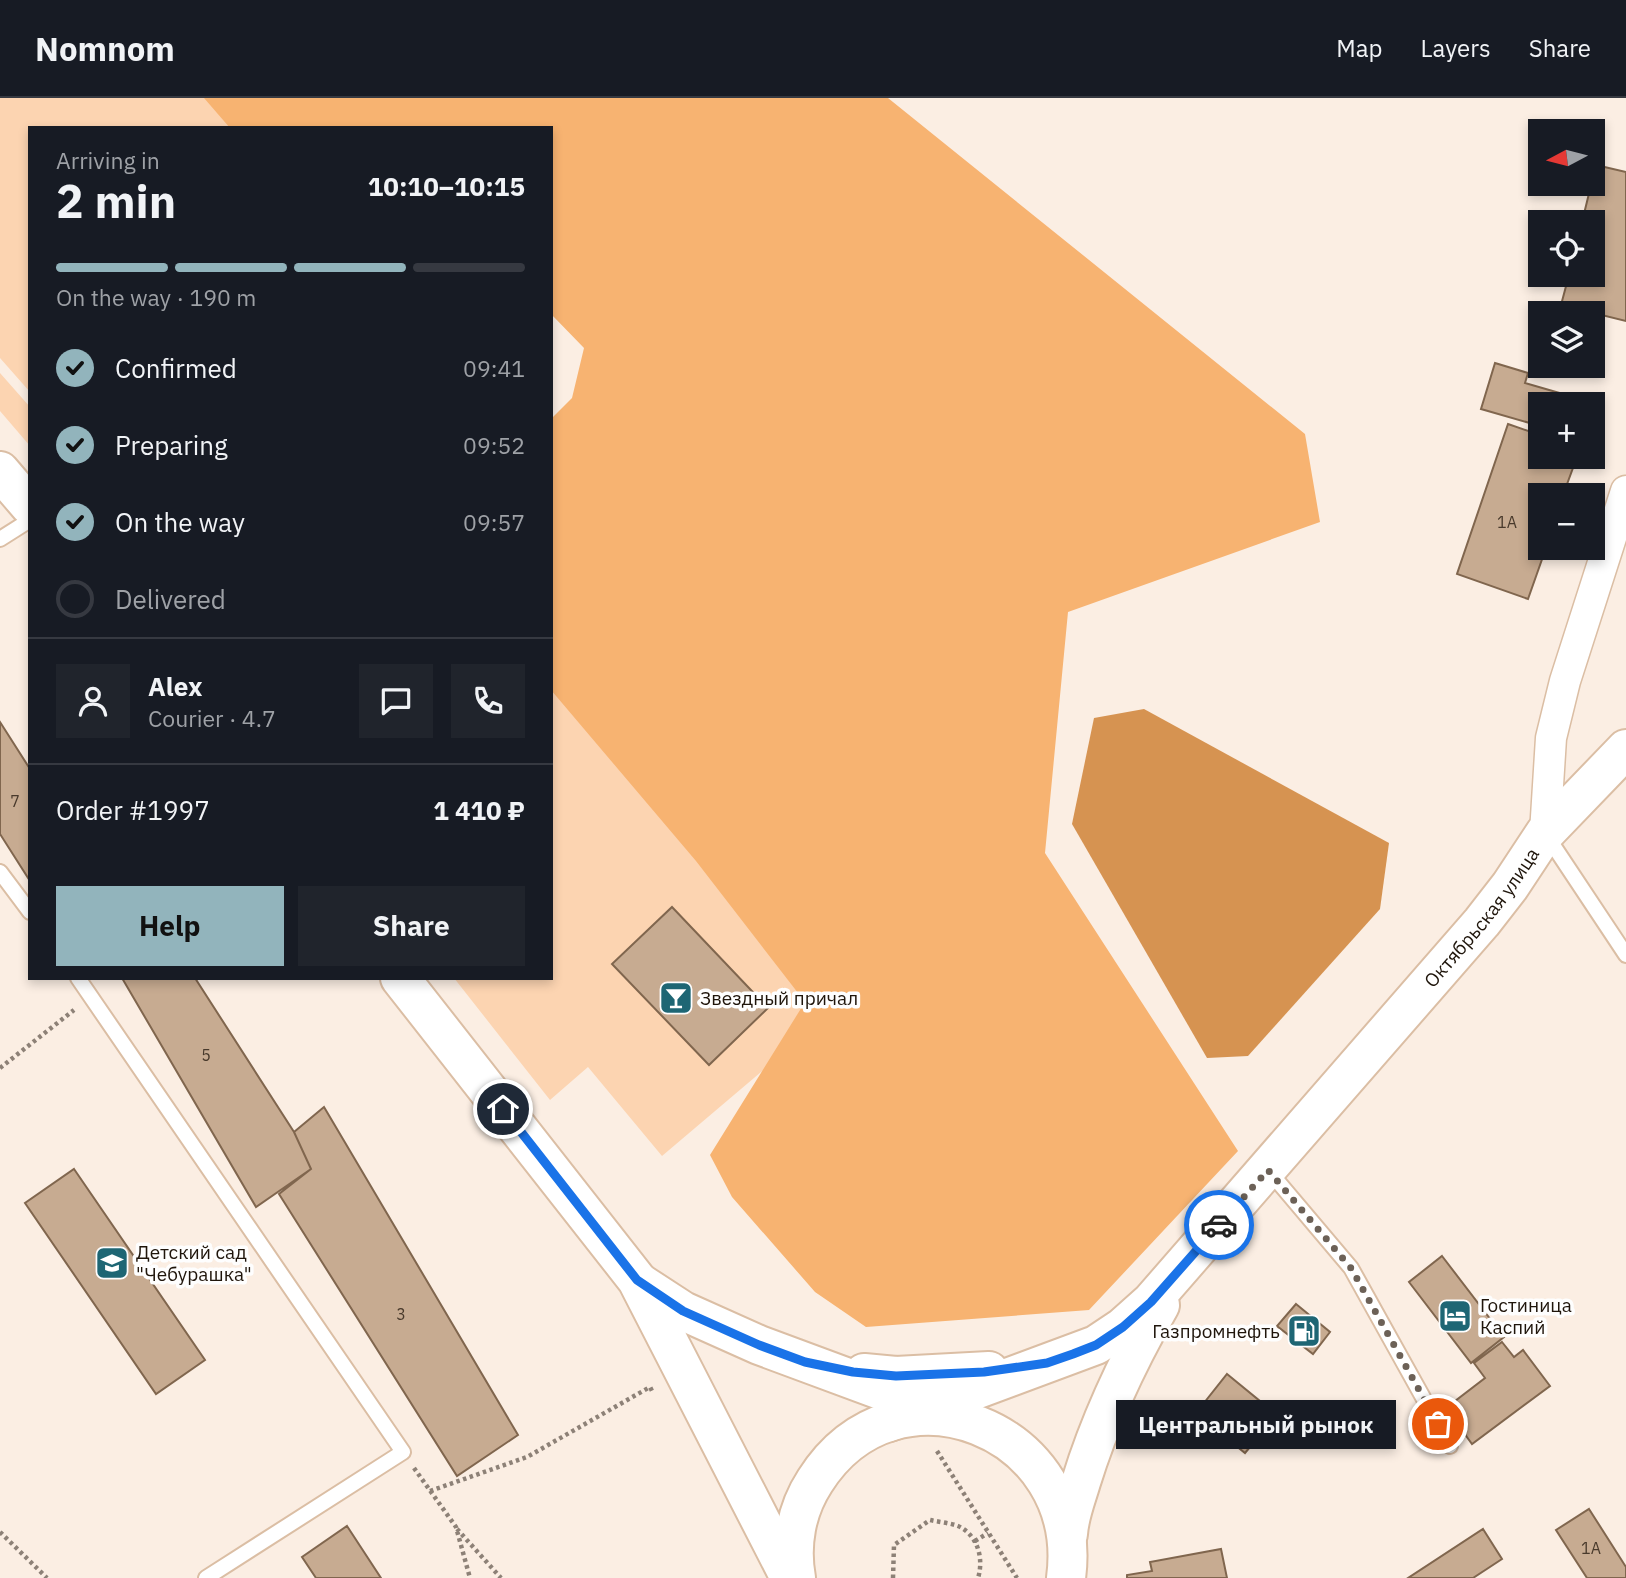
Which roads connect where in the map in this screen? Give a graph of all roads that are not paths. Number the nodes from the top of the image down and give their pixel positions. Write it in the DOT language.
graph roads {
  1 [pos="0,471"];
  2 [pos="1626,491"];
  3 [pos="28,504"];
  4 [pos="28,521"];
  5 [pos="0,539"];
  6 [pos="1626,749"];
  7 [pos="1545,833"];
  8 [pos="0,872"];
  9 [pos="28,909"];
  10 [pos="1626,955"];
  11 [pos="79,980"];
  12 [pos="402,980"];
  13 [pos="1268,1170"];
  14 [pos="1182,1267"];
  15 [pos="637,1280"];
  16 [pos="805,1362"];
  17 [pos="1047,1363"];
  18 [pos="919,1417"];
  19 [pos="1450,1446"];
  20 [pos="1068,1538"];
  21 [pos="222,1574"];
  22 [pos="206,1578"];
  23 [pos="790,1578"];
  24 [pos="796,1578"];
  25 [pos="1066,1578"];
  1 -- 3 [label="main road"];
  2 -- 7 [label="street, Октябрьская улица"];
  4 -- 5 [label="lane"];
  6 -- 7 [label="main road"];
  7 -- 10 [label="lane"];
  7 -- 13 [label="main road, Октябрьская улица"];
  8 -- 9 [label="lane"];
  11 -- 21 [label="lane"];
  12 -- 15 [label="main road"];
  13 -- 14 [label="main road, Октябрьская улица"];
  13 -- 19 [label="lane"];
  14 -- 17 [label="main road"];
  14 -- 20 [label="main road"];
  15 -- 16 [label="main road"];
  15 -- 23 [label="main road"];
  16 -- 17 [label="main road"];
  16 -- 18 [label="main road"];
  17 -- 18 [label="main road"];
  18 -- 20 [label="main road"];
  18 -- 24 [label="main road"];
  20 -- 25 [label="main road"];
  21 -- 22 [label="lane"];
}
